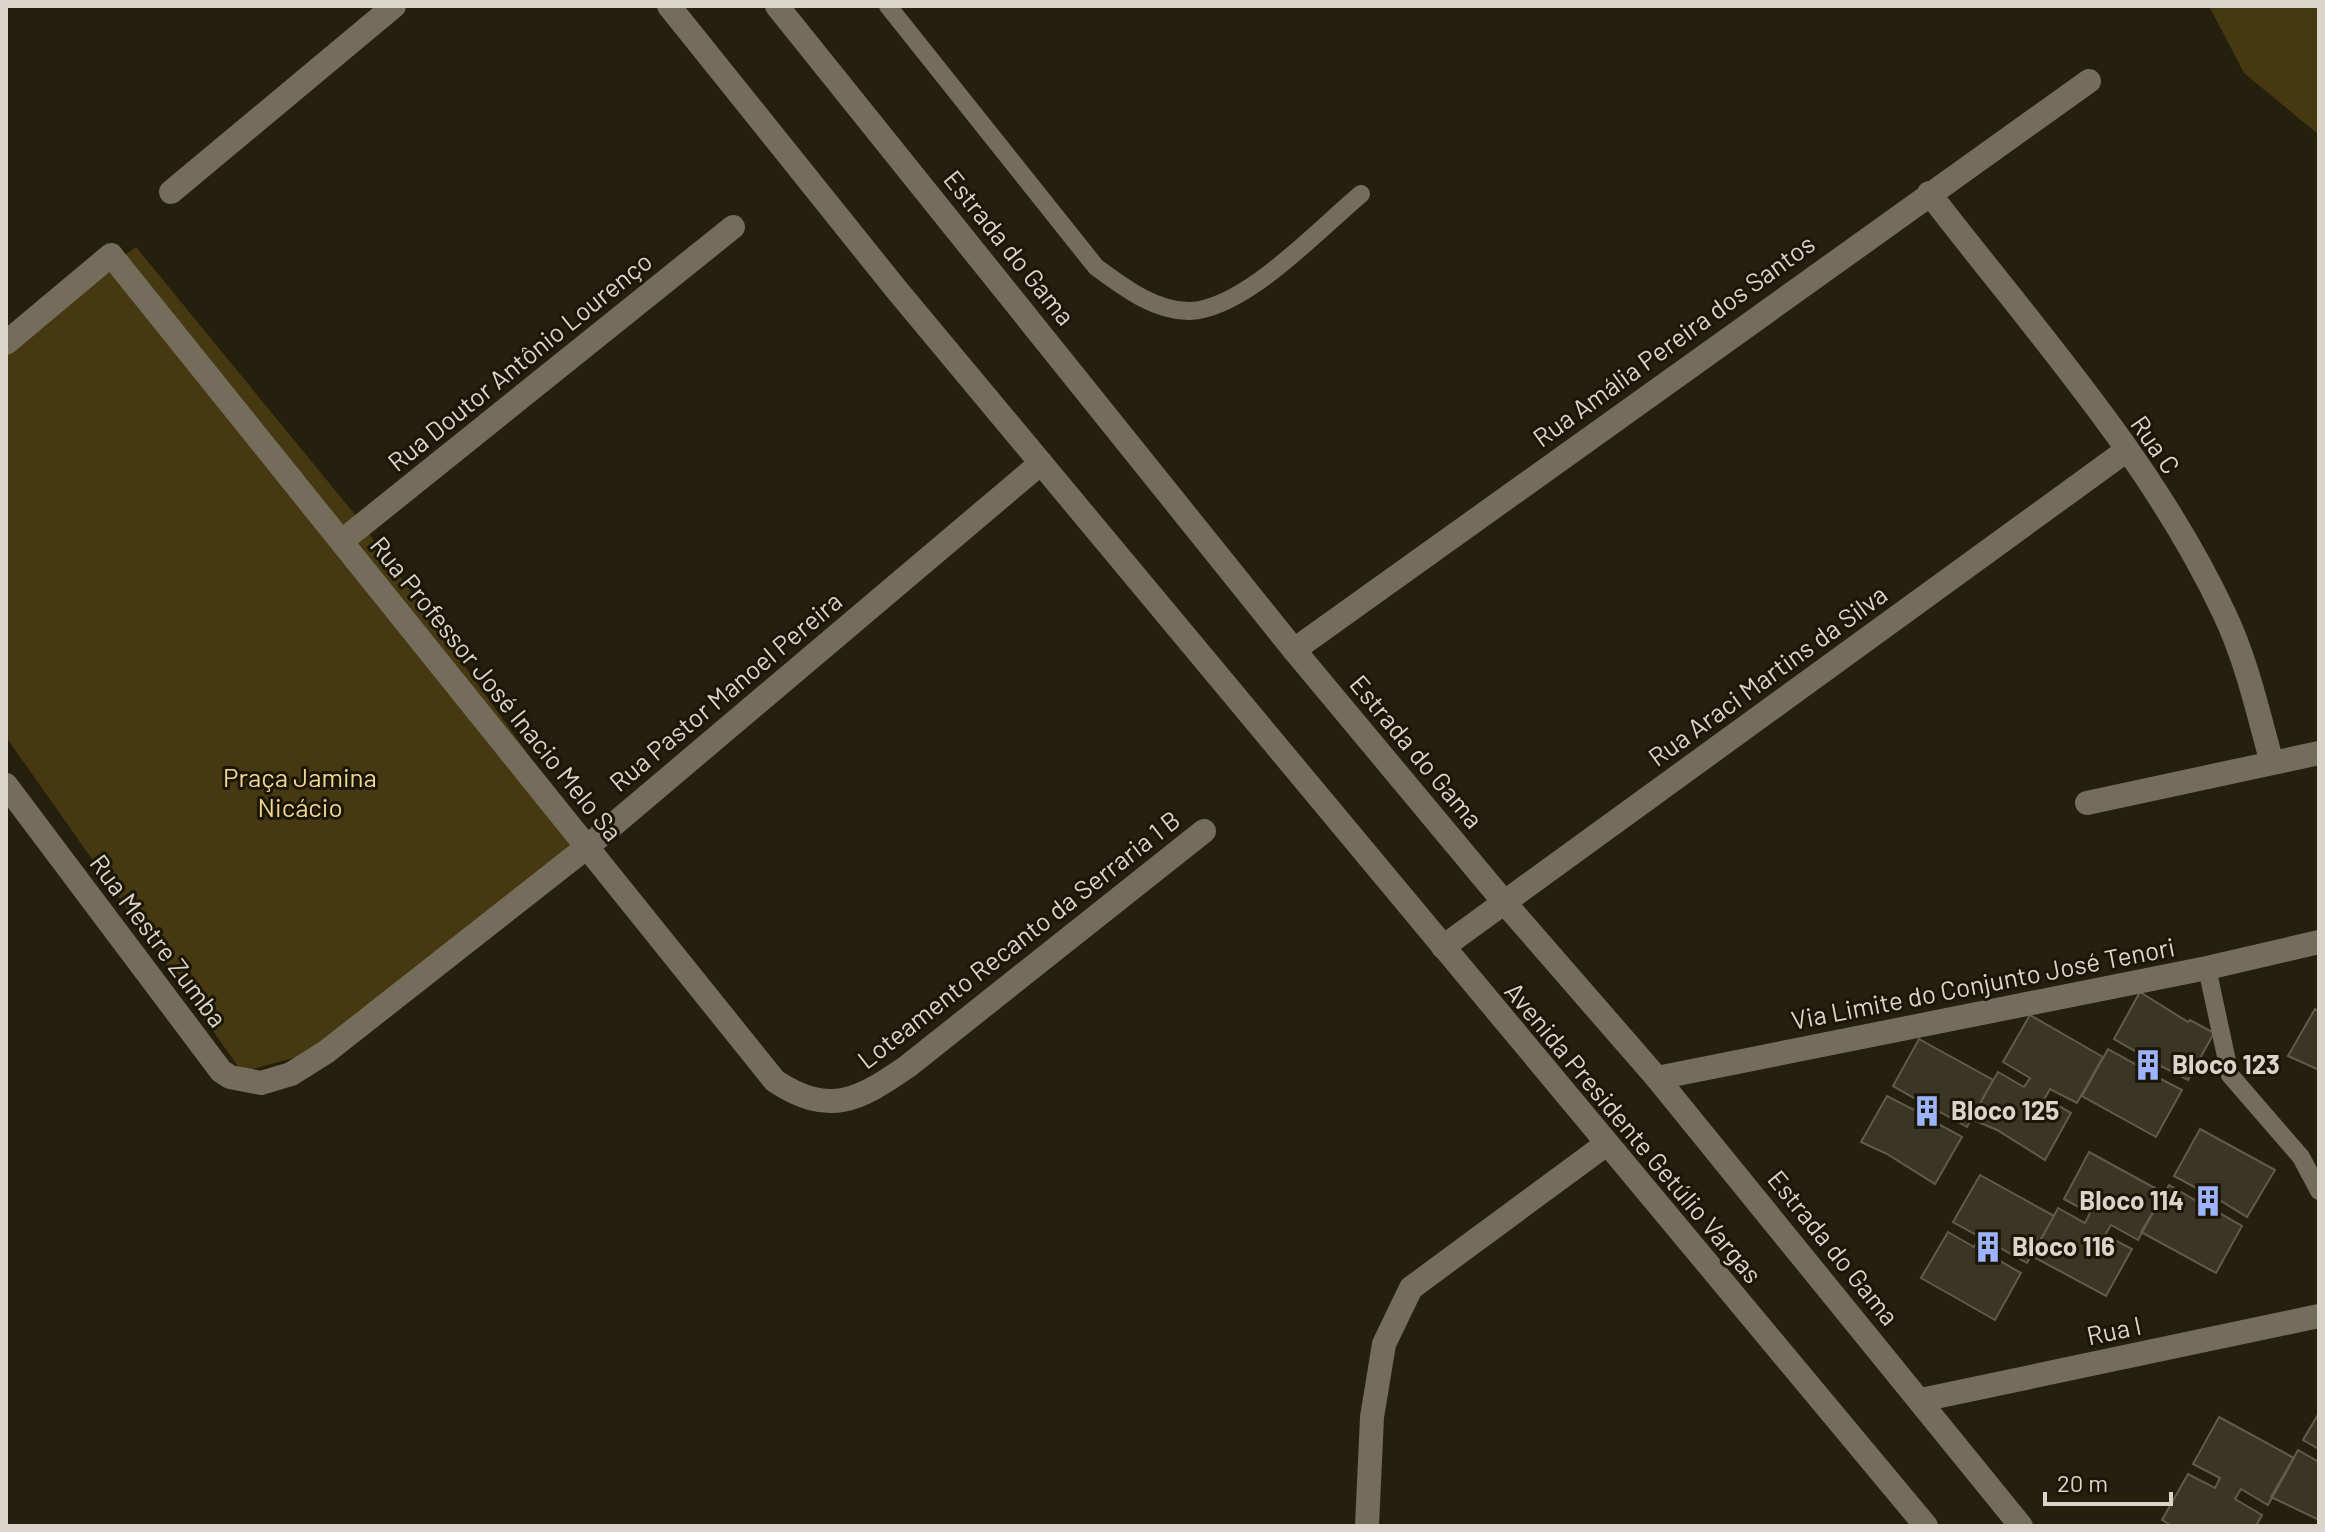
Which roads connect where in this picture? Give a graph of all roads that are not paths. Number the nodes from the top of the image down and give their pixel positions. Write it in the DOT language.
graph roads {
  1 [pos="394,6"];
  2 [pos="669,6"];
  3 [pos="777,6"];
  4 [pos="888,6"];
  5 [pos="2089,81"];
  6 [pos="171,192"];
  7 [pos="1929,193"];
  8 [pos="1361,194"];
  9 [pos="733,227"];
  10 [pos="6,343"];
  11 [pos="2127,450"];
  12 [pos="1041,463"];
  13 [pos="342,541"];
  14 [pos="1294,650"];
  15 [pos="2319,753"];
  16 [pos="2272,763"];
  17 [pos="6,785"];
  18 [pos="2087,803"];
  19 [pos="1204,831"];
  20 [pos="587,847"];
  21 [pos="1504,902"];
  22 [pos="2319,942"];
  23 [pos="1443,947"];
  24 [pos="2207,968"];
  25 [pos="291,1074"];
  26 [pos="1657,1078"];
  27 [pos="868,1094"];
  28 [pos="1605,1145"];
  29 [pos="2319,1191"];
  30 [pos="2319,1316"];
  31 [pos="1921,1400"];
  32 [pos="1367,1526"];
  33 [pos="1926,1526"];
  34 [pos="2021,1526"];
  1 -- 6 [label="street"];
  2 -- 12 [label="street"];
  3 -- 14 [label="street, Estrada do Gama"];
  4 -- 8 [label="lane"];
  5 -- 7 [label="street, Rua Amália Pereira dos Santos"];
  7 -- 11 [label="street, Rua C"];
  7 -- 14 [label="street, Rua Amália Pereira dos Santos"];
  9 -- 13 [label="street, Rua Doutor Antônio Lourenço"];
  10 -- 13 [label="street, Rua Professor José Inacio Melo Sa"];
  11 -- 16 [label="street, Rua C"];
  11 -- 21 [label="street, Rua Araci Martins da Silva"];
  12 -- 20 [label="street, Rua Pastor Manoel Pereira"];
  12 -- 23 [label="street, Avenida Presidente Getúlio Vargas"];
  13 -- 20 [label="street, Rua Professor José Inacio Melo Sa"];
  14 -- 21 [label="street, Estrada do Gama"];
  15 -- 16 [label="street"];
  16 -- 18 [label="street"];
  17 -- 25 [label="street, Rua Mestre Zumba"];
  19 -- 27 [label="street, Loteamento Recanto da Serraria 1 B"];
  20 -- 25 [label="street, Rua Pastor Manoel Pereira"];
  20 -- 27 [label="street, Rua Professor José Inacio Melo Sa"];
  21 -- 23 [label="street, Rua Araci Martins da Silva"];
  21 -- 26 [label="street, Estrada do Gama"];
  22 -- 24 [label="street, Via Limite do Conjunto José Tenori"];
  23 -- 28 [label="street, Avenida Presidente Getúlio Vargas"];
  24 -- 26 [label="street, Via Limite do Conjunto José Tenori"];
  24 -- 29 [label="lane"];
  26 -- 31 [label="street, Estrada do Gama"];
  28 -- 32 [label="street"];
  28 -- 33 [label="street, Avenida Presidente Getúlio Vargas"];
  30 -- 31 [label="street, Rua I"];
  31 -- 34 [label="street, Estrada do Gama"];
}
